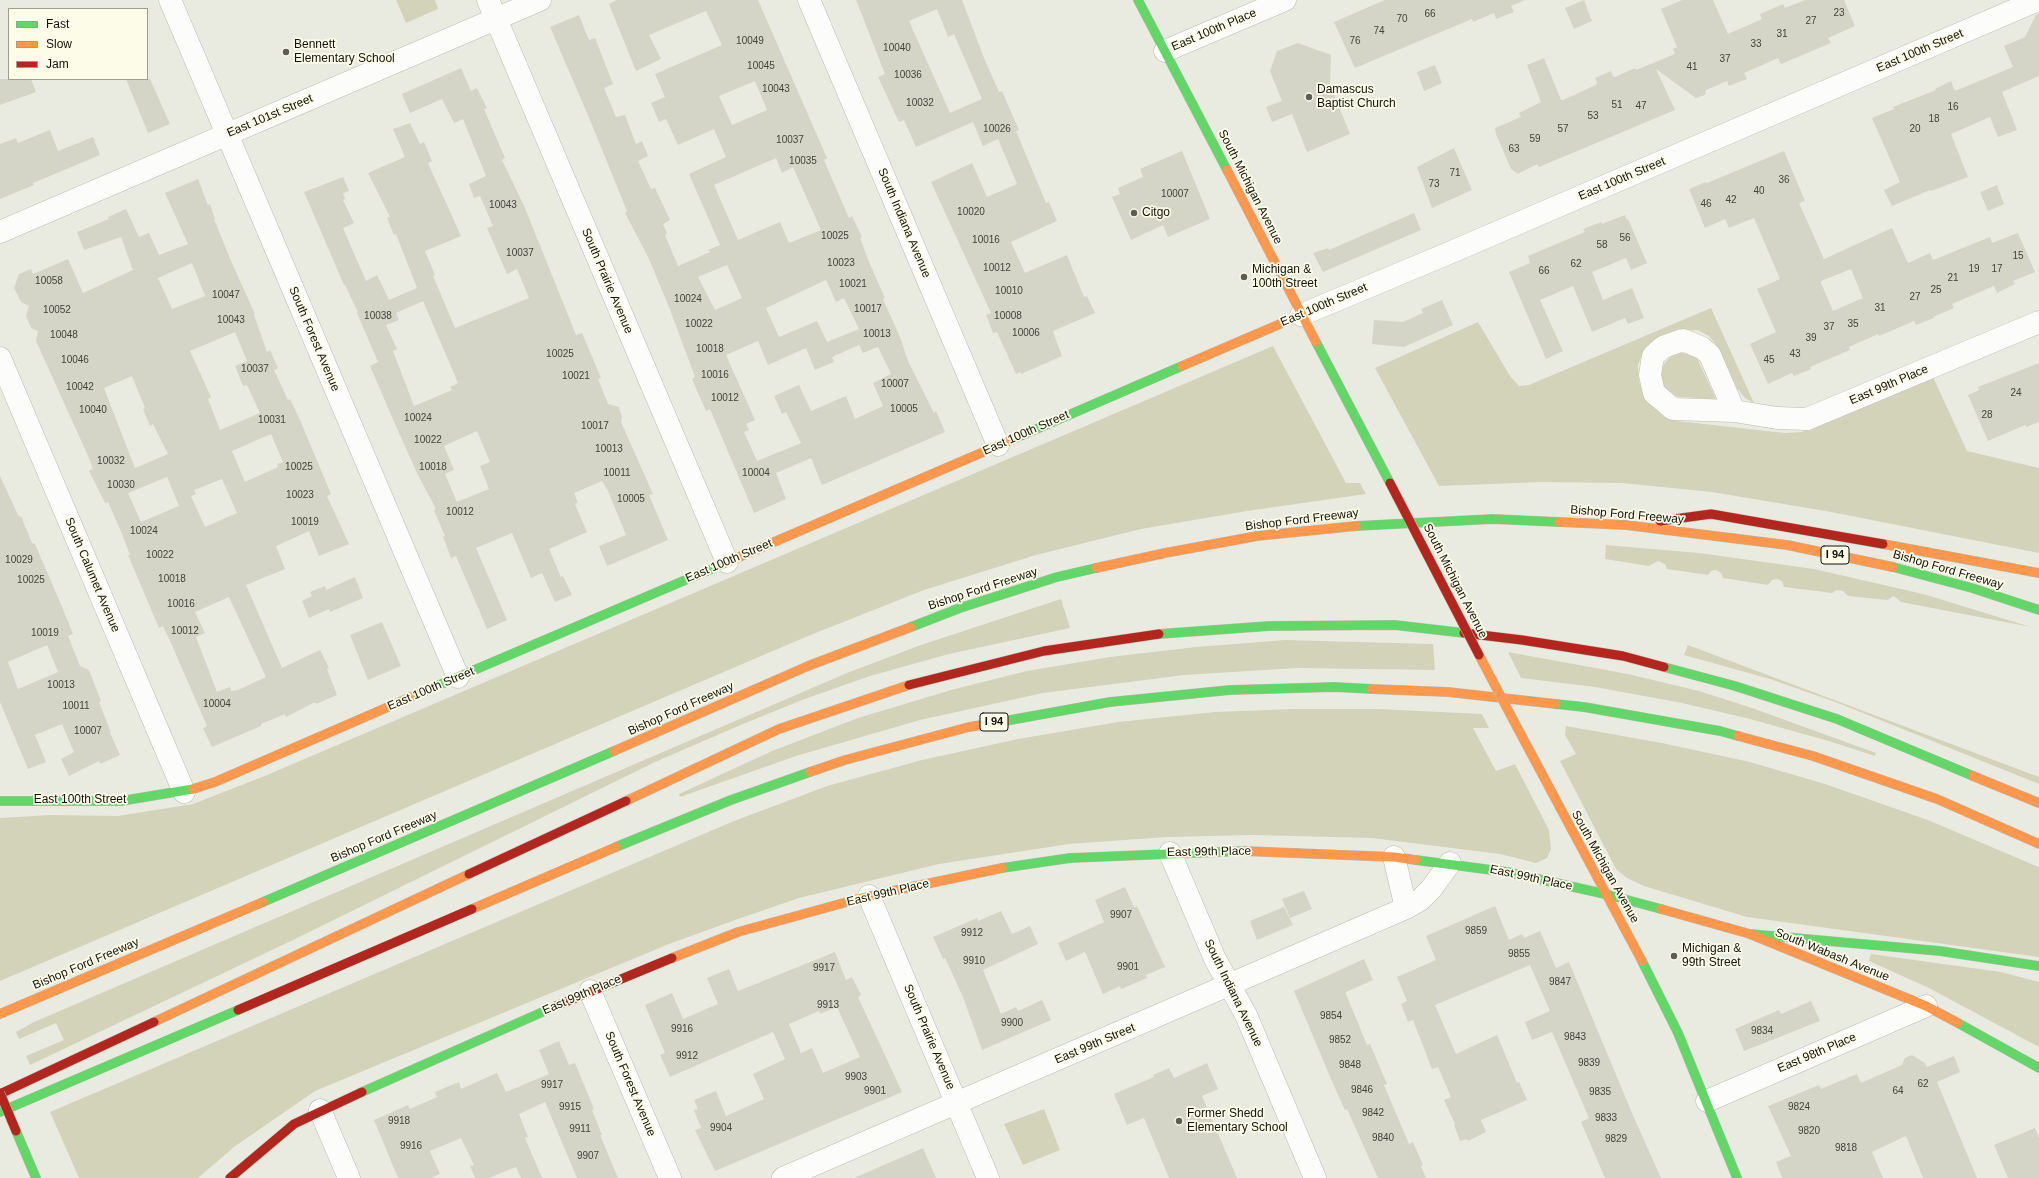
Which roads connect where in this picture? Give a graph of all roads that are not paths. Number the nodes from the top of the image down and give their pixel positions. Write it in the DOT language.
graph roads {
  1 [pos="170,0"];
  2 [pos="540,0"];
  3 [pos="809,0"];
  4 [pos="1138,0"];
  5 [pos="1285,0"];
  6 [pos="2038,0"];
  7 [pos="492,9"];
  8 [pos="1165,51"];
  9 [pos="226,135"];
  10 [pos="0,232"];
  11 [pos="1301,315"];
  12 [pos="2039,322"];
  13 [pos="0,358"];
  14 [pos="1734,411"];
  15 [pos="998,445"];
  16 [pos="1626,525"];
  17 [pos="727,562"];
  18 [pos="2039,573"];
  19 [pos="2039,610"];
  20 [pos="458,677"];
  21 [pos="184,792"];
  22 [pos="0,801"];
  23 [pos="2039,803"];
  24 [pos="2039,844"];
  25 [pos="1170,853"];
  26 [pos="1394,857"];
  27 [pos="1450,864"];
  28 [pos="1604,894"];
  29 [pos="869,896"];
  30 [pos="1406,908"];
  31 [pos="1750,934"];
  32 [pos="2039,966"];
  33 [pos="1229,986"];
  34 [pos="590,991"];
  35 [pos="1926,1006"];
  36 [pos="0,1014"];
  37 [pos="2039,1068"];
  38 [pos="0,1094"];
  39 [pos="1707,1101"];
  40 [pos="957,1103"];
  41 [pos="320,1110"];
  42 [pos="0,1112"];
  43 [pos="36,1178"];
  44 [pos="230,1178"];
  45 [pos="350,1178"];
  46 [pos="670,1178"];
  47 [pos="783,1178"];
  48 [pos="988,1178"];
  49 [pos="1315,1178"];
  50 [pos="1737,1178"];
  1 -- 9 [label="street, South Forest Avenue"];
  2 -- 7 [label="street, East 101st Street"];
  3 -- 15 [label="street, South Indiana Avenue"];
  4 -- 8 [label="main road, South Michigan Avenue"];
  5 -- 8 [label="street, East 100th Place"];
  6 -- 11 [label="street, East 100th Street"];
  7 -- 9 [label="street, East 101st Street"];
  7 -- 17 [label="street, South Prairie Avenue"];
  8 -- 11 [label="main road, South Michigan Avenue"];
  9 -- 10 [label="street, East 101st Street"];
  9 -- 20 [label="street, South Forest Avenue"];
  11 -- 15 [label="main road, East 100th Street"];
  11 -- 28 [label="main road, South Michigan Avenue, bridge"];
  12 -- 14 [label="street, East 99th Place"];
  13 -- 21 [label="street, South Calumet Avenue"];
  15 -- 17 [label="main road, East 100th Street"];
  16 -- 18 [label="main road"];
  16 -- 19 [label="main road, Bishop Ford Freeway / I 94"];
  16 -- 36 [label="main road, Bishop Ford Freeway / I 94"];
  17 -- 20 [label="main road, East 100th Street"];
  20 -- 21 [label="main road, East 100th Street"];
  21 -- 22 [label="main road, East 100th Street"];
  23 -- 38 [label="main road"];
  24 -- 42 [label="main road, I 94"];
  25 -- 26 [label="main road, East 99th Place"];
  25 -- 29 [label="main road, East 99th Place"];
  25 -- 33 [label="street, South Indiana Avenue"];
  26 -- 27 [label="main road, East 99th Place"];
  26 -- 30 [label="street"];
  27 -- 28 [label="main road, East 99th Place"];
  27 -- 30 [label="street, East 99th Street"];
  28 -- 31 [label="main road, South Wabash Avenue"];
  28 -- 39 [label="main road, South Michigan Avenue"];
  29 -- 34 [label="main road, East 99th Place"];
  29 -- 40 [label="street, South Prairie Avenue"];
  30 -- 33 [label="street, East 99th Street"];
  31 -- 32 [label="main road"];
  31 -- 35 [label="main road, South Wabash Avenue"];
  33 -- 40 [label="street, East 99th Street"];
  33 -- 49 [label="street, South Indiana Avenue"];
  34 -- 41 [label="main road, East 99th Place"];
  34 -- 46 [label="street, South Forest Avenue"];
  35 -- 37 [label="main road, South Wabash Avenue"];
  35 -- 39 [label="street, East 98th Place"];
  38 -- 43 [label="main road, bridge"];
  39 -- 50 [label="main road, South Michigan Avenue"];
  40 -- 47 [label="street, East 99th Street"];
  40 -- 48 [label="street, South Prairie Avenue"];
  41 -- 44 [label="main road, East 99th Place"];
  41 -- 45 [label="street"];
}
